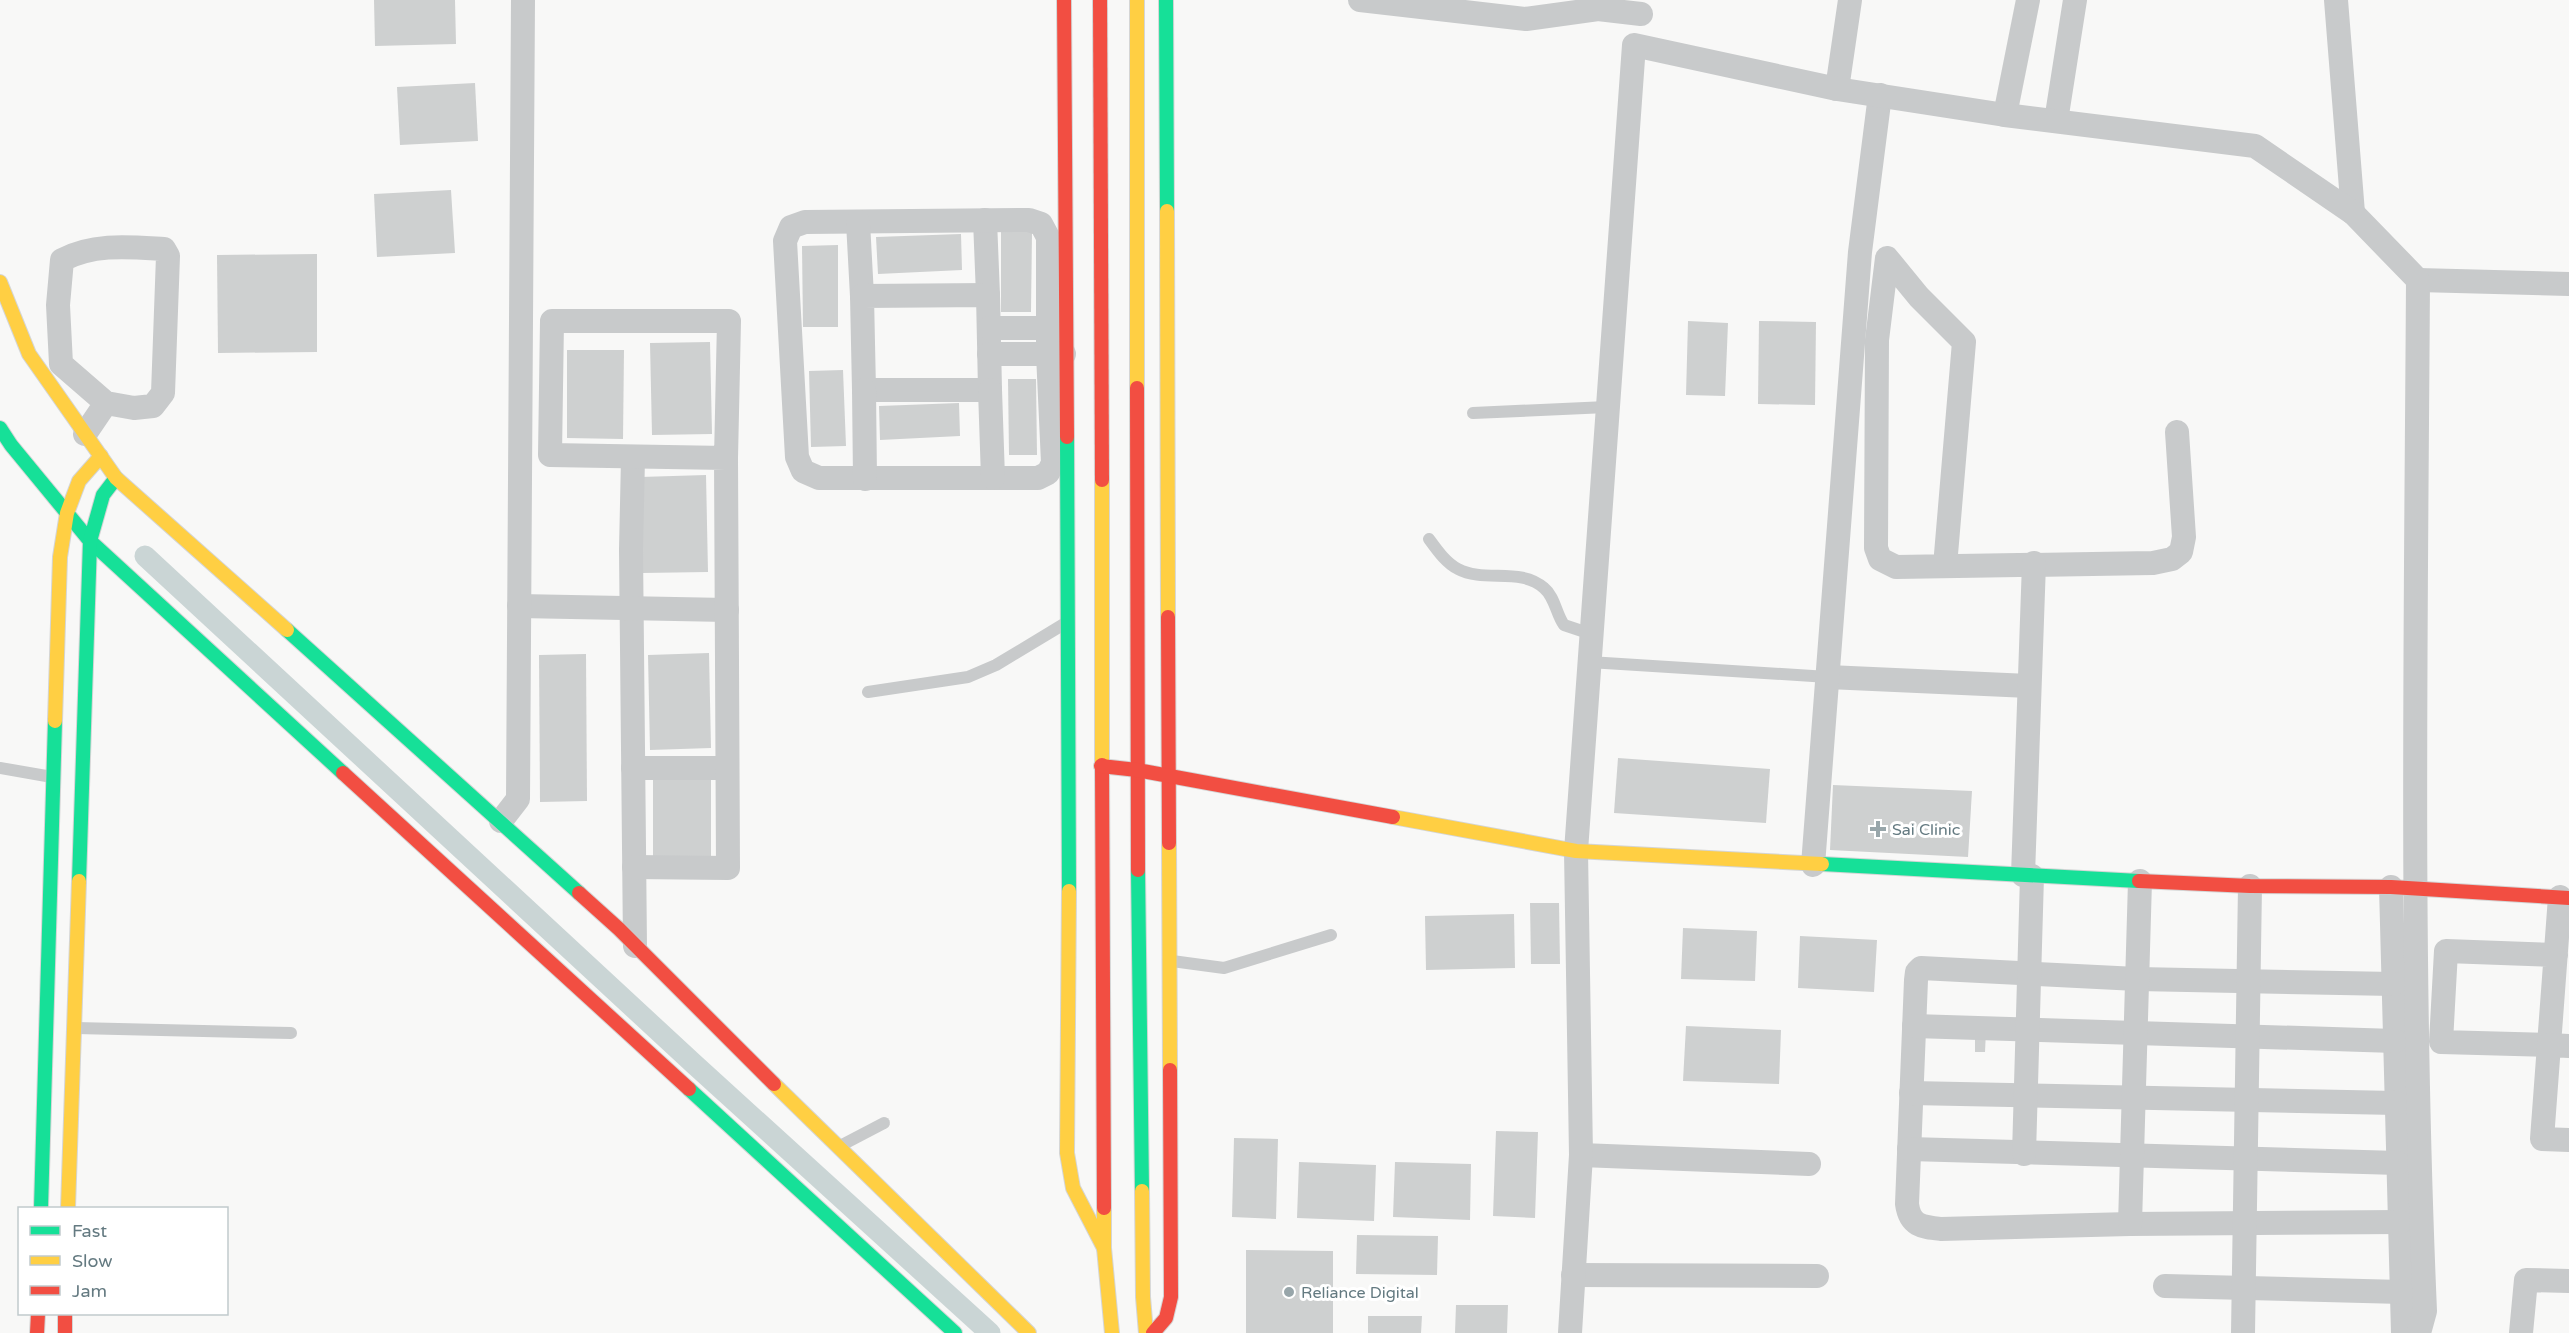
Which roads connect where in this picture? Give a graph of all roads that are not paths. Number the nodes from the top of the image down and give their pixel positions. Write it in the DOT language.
graph roads {
  1 [pos="523,0"];
  2 [pos="1064,0"];
  3 [pos="1100,0"];
  4 [pos="1137,0"];
  5 [pos="1166,0"];
  6 [pos="1360,0"];
  7 [pos="1850,0"];
  8 [pos="2028,0"];
  9 [pos="2075,0"];
  10 [pos="2336,0"];
  11 [pos="1644,7"];
  12 [pos="1634,45"];
  13 [pos="1837,89"];
  14 [pos="1880,95"];
  15 [pos="2005,115"];
  16 [pos="2056,121"];
  17 [pos="2353,213"];
  18 [pos="985,220"];
  19 [pos="858,222"];
  20 [pos="2418,280"];
  21 [pos="0,282"];
  22 [pos="2569,284"];
  23 [pos="988,295"];
  24 [pos="862,296"];
  25 [pos="989,328"];
  26 [pos="1057,329"];
  27 [pos="989,354"];
  28 [pos="1057,354"];
  29 [pos="864,390"];
  30 [pos="990,390"];
  31 [pos="106,403"];
  32 [pos="1608,407"];
  33 [pos="1473,413"];
  34 [pos="0,428"];
  35 [pos="2177,432"];
  36 [pos="85,434"];
  37 [pos="101,456"];
  38 [pos="633,458"];
  39 [pos="726,458"];
  40 [pos="117,478"];
  41 [pos="993,478"];
  42 [pos="865,479"];
  43 [pos="67,513"];
  44 [pos="1839,534"];
  45 [pos="1876,538"];
  46 [pos="1429,539"];
  47 [pos="90,541"];
  48 [pos="2034,563"];
  49 [pos="1945,566"];
  50 [pos="519,606"];
  51 [pos="625,609"];
  52 [pos="726,610"];
  53 [pos="1067,622"];
  54 [pos="1591,634"];
  55 [pos="1589,662"];
  56 [pos="1828,677"];
  57 [pos="2030,686"];
  58 [pos="868,692"];
  59 [pos="1101,766"];
  60 [pos="0,768"];
  61 [pos="633,768"];
  62 [pos="727,768"];
  63 [pos="1137,770"];
  64 [pos="1169,776"];
  65 [pos="54,778"];
  66 [pos="501,821"];
  67 [pos="1576,851"];
  68 [pos="1814,865"];
  69 [pos="2028,875"];
  70 [pos="630,876"];
  71 [pos="2140,881"];
  72 [pos="2250,886"];
  73 [pos="2403,888"];
  74 [pos="2565,897"];
  75 [pos="1331,935"];
  76 [pos="629,940"];
  77 [pos="2556,955"];
  78 [pos="1170,960"];
  79 [pos="2029,973"];
  80 [pos="2137,978"];
  81 [pos="2248,981"];
  82 [pos="2394,984"];
  83 [pos="1914,1026"];
  84 [pos="73,1028"];
  85 [pos="2028,1029"];
  86 [pos="291,1033"];
  87 [pos="2135,1033"];
  88 [pos="2247,1036"];
  89 [pos="2395,1041"];
  90 [pos="2559,1045"];
  91 [pos="1911,1093"];
  92 [pos="2026,1095"];
  93 [pos="2133,1097"];
  94 [pos="2246,1100"];
  95 [pos="2396,1102"];
  96 [pos="884,1123"];
  97 [pos="2407,1133"];
  98 [pos="2569,1140"];
  99 [pos="838,1147"];
  100 [pos="1908,1149"];
  101 [pos="2024,1154"];
  102 [pos="1581,1155"];
  103 [pos="2131,1157"];
  104 [pos="2246,1160"];
  105 [pos="2398,1163"];
  106 [pos="1809,1164"];
  107 [pos="41,1207"];
  108 [pos="68,1207"];
  109 [pos="2400,1222"];
  110 [pos="2244,1223"];
  111 [pos="2130,1224"];
  112 [pos="1104,1248"];
  113 [pos="1574,1275"];
  114 [pos="1816,1276"];
  115 [pos="2569,1281"];
  116 [pos="2165,1286"];
  117 [pos="2243,1288"];
  118 [pos="2402,1292"];
  119 [pos="38,1315"];
  120 [pos="66,1315"];
  121 [pos="37,1333"];
  122 [pos="65,1333"];
  123 [pos="955,1333"];
  124 [pos="1029,1333"];
  125 [pos="1112,1333"];
  126 [pos="1146,1333"];
  127 [pos="1153,1333"];
  128 [pos="1570,1333"];
  129 [pos="2243,1333"];
  130 [pos="2403,1333"];
  131 [pos="2419,1333"];
  132 [pos="2521,1333"];
  1 -- 50 [label="street"];
  2 -- 26 [label="street"];
  3 -- 59 [label="street"];
  4 -- 63 [label="street"];
  5 -- 64 [label="street"];
  6 -- 11 [label="street"];
  7 -- 13 [label="street"];
  8 -- 15 [label="street"];
  9 -- 16 [label="street"];
  10 -- 17 [label="street"];
  11 -- 12 [label="street"];
  12 -- 13 [label="street"];
  12 -- 32 [label="street"];
  13 -- 14 [label="street"];
  14 -- 15 [label="street"];
  14 -- 44 [label="street"];
  15 -- 16 [label="street"];
  16 -- 17 [label="street"];
  17 -- 20 [label="street"];
  18 -- 19 [label="street"];
  18 -- 23 [label="street"];
  18 -- 26 [label="street"];
  19 -- 24 [label="street"];
  19 -- 42 [label="street"];
  20 -- 22 [label="street"];
  20 -- 73 [label="street"];
  21 -- 36 [label="street"];
  23 -- 24 [label="street"];
  23 -- 25 [label="street"];
  24 -- 29 [label="street"];
  25 -- 26 [label="street"];
  25 -- 27 [label="street"];
  26 -- 28 [label="street"];
  27 -- 28 [label="street"];
  27 -- 30 [label="street"];
  28 -- 41 [label="street"];
  28 -- 53 [label="street"];
  29 -- 30 [label="street"];
  29 -- 42 [label="street"];
  30 -- 41 [label="street"];
  31 -- 31 [label="street"];
  31 -- 36 [label="street"];
  32 -- 33 [label="lane"];
  32 -- 54 [label="street"];
  34 -- 43 [label="street"];
  35 -- 48 [label="street"];
  36 -- 37 [label="street"];
  37 -- 40 [label="street"];
  37 -- 43 [label="street"];
  38 -- 39 [label="street"];
  38 -- 39 [label="street"];
  38 -- 51 [label="street"];
  39 -- 52 [label="street"];
  40 -- 47 [label="street"];
  40 -- 66 [label="street"];
  41 -- 42 [label="street"];
  43 -- 47 [label="street"];
  43 -- 65 [label="street"];
  44 -- 45 [label="street"];
  44 -- 56 [label="street"];
  45 -- 49 [label="street"];
  45 -- 49 [label="street"];
  46 -- 54 [label="lane"];
  47 -- 84 [label="street"];
  47 -- 123 [label="street"];
  48 -- 49 [label="street"];
  48 -- 57 [label="street"];
  50 -- 51 [label="street"];
  50 -- 66 [label="street"];
  51 -- 52 [label="street"];
  51 -- 61 [label="street"];
  51 -- 70 [label="street"];
  52 -- 62 [label="street"];
  53 -- 58 [label="lane"];
  53 -- 112 [label="street"];
  54 -- 55 [label="street"];
  55 -- 56 [label="lane"];
  55 -- 67 [label="street"];
  56 -- 57 [label="street"];
  56 -- 68 [label="street"];
  57 -- 69 [label="street"];
  59 -- 63 [label="street"];
  59 -- 112 [label="street"];
  60 -- 65 [label="lane"];
  61 -- 62 [label="street"];
  61 -- 70 [label="street"];
  62 -- 70 [label="street"];
  63 -- 64 [label="street"];
  63 -- 126 [label="street"];
  64 -- 67 [label="street"];
  64 -- 78 [label="street"];
  65 -- 107 [label="street"];
  66 -- 76 [label="street"];
  67 -- 68 [label="street"];
  67 -- 102 [label="street"];
  68 -- 69 [label="street"];
  69 -- 71 [label="street"];
  69 -- 79 [label="street"];
  70 -- 76 [label="street"];
  71 -- 72 [label="street"];
  71 -- 80 [label="street"];
  72 -- 73 [label="street"];
  72 -- 81 [label="street"];
  73 -- 74 [label="street"];
  73 -- 82 [label="street"];
  73 -- 97 [label="street"];
  74 -- 77 [label="street"];
  75 -- 78 [label="lane"];
  76 -- 99 [label="street"];
  77 -- 90 [label="street"];
  77 -- 90 [label="street"];
  78 -- 127 [label="street"];
  79 -- 80 [label="street"];
  79 -- 83 [label="street"];
  79 -- 85 [label="street"];
  80 -- 81 [label="street"];
  80 -- 87 [label="street"];
  81 -- 82 [label="street"];
  81 -- 88 [label="street"];
  82 -- 89 [label="street"];
  83 -- 85 [label="street"];
  83 -- 91 [label="street"];
  84 -- 86 [label="lane"];
  84 -- 108 [label="street"];
  85 -- 87 [label="street"];
  85 -- 92 [label="street"];
  87 -- 88 [label="street"];
  87 -- 93 [label="street"];
  88 -- 89 [label="street"];
  88 -- 94 [label="street"];
  89 -- 95 [label="street"];
  90 -- 98 [label="street"];
  91 -- 92 [label="street"];
  91 -- 100 [label="street"];
  92 -- 93 [label="street"];
  92 -- 101 [label="street"];
  93 -- 94 [label="street"];
  93 -- 103 [label="street"];
  94 -- 95 [label="street"];
  94 -- 104 [label="street"];
  95 -- 97 [label="street"];
  96 -- 99 [label="lane"];
  97 -- 105 [label="street"];
  97 -- 131 [label="street"];
  99 -- 124 [label="street"];
  100 -- 101 [label="street"];
  100 -- 111 [label="street"];
  101 -- 103 [label="street"];
  102 -- 106 [label="street"];
  102 -- 113 [label="street"];
  103 -- 104 [label="street"];
  103 -- 111 [label="street"];
  104 -- 105 [label="street"];
  104 -- 110 [label="street"];
  105 -- 109 [label="street"];
  109 -- 110 [label="street"];
  109 -- 118 [label="street"];
  110 -- 111 [label="street"];
  110 -- 117 [label="street"];
  112 -- 125 [label="street"];
  113 -- 114 [label="street"];
  113 -- 128 [label="street"];
  115 -- 132 [label="street"];
  116 -- 117 [label="street"];
  117 -- 118 [label="street"];
  117 -- 129 [label="street"];
  118 -- 130 [label="street"];
  119 -- 121 [label="street"];
  120 -- 122 [label="street"];
}
